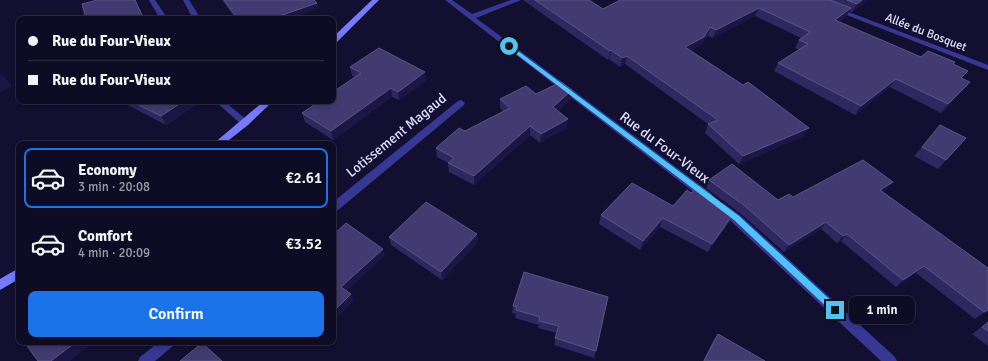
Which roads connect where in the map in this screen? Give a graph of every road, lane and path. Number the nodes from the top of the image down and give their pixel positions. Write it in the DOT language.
graph roads {
  1 [pos="152,0"];
  2 [pos="186,0"];
  3 [pos="376,0"];
  4 [pos="448,0"];
  5 [pos="518,0"];
  6 [pos="811,0"];
  7 [pos="162,16"];
  8 [pos="195,16"];
  9 [pos="471,17"];
  10 [pos="336,38"];
  11 [pos="988,68"];
  12 [pos="461,103"];
  13 [pos="223,104"];
  14 [pos="266,104"];
  15 [pos="245,123"];
  16 [pos="222,141"];
  17 [pos="336,206"];
  18 [pos="16,275"];
  19 [pos="0,284"];
  20 [pos="165,345"];
  21 [pos="145,361"];
  22 [pos="890,361"];
  1 -- 7 [label="street"];
  2 -- 8 [label="street"];
  3 -- 10 [label="main road"];
  4 -- 9 [label="street, Rue du Four-Vieux"];
  5 -- 9 [label="street"];
  6 -- 11 [label="street, Allée du Bosquet"];
  9 -- 22 [label="street, Rue du Four-Vieux"];
  12 -- 17 [label="street, Lotissement Magaud"];
  13 -- 15 [label="street"];
  14 -- 15 [label="main road"];
  15 -- 16 [label="main road"];
  18 -- 19 [label="main road"];
  20 -- 21 [label="street"];
}
